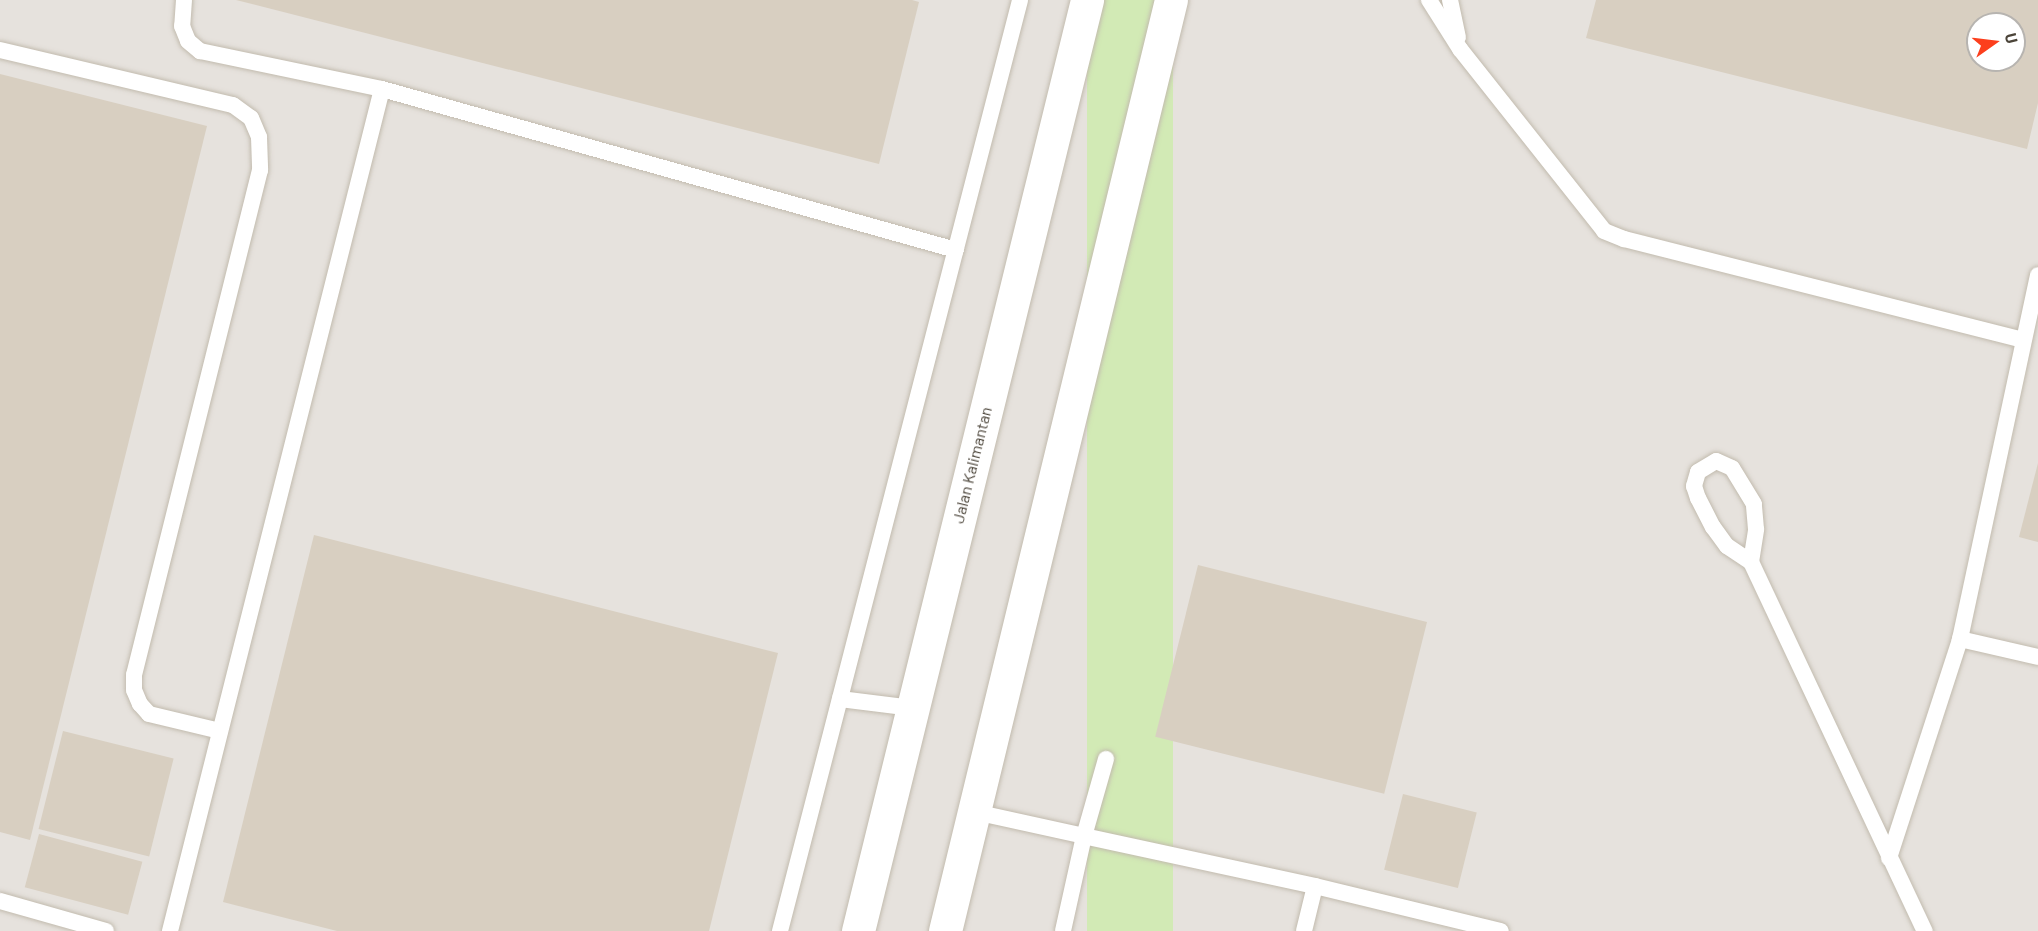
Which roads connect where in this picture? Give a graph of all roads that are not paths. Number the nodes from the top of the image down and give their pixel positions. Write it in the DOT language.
graph roads {
  1 [pos="184,0"];
  2 [pos="1020,0"];
  3 [pos="1087,0"];
  4 [pos="1171,0"];
  5 [pos="1429,0"];
  6 [pos="1450,0"];
  7 [pos="1460,49"];
  8 [pos="0,50"];
  9 [pos="382,89"];
  10 [pos="956,250"];
  11 [pos="2038,275"];
  12 [pos="2022,340"];
  13 [pos="1751,562"];
  14 [pos="1960,639"];
  15 [pos="2038,657"];
  16 [pos="840,699"];
  17 [pos="912,708"];
  18 [pos="220,731"];
  19 [pos="1106,759"];
  20 [pos="975,812"];
  21 [pos="1084,836"];
  22 [pos="1889,858"];
  23 [pos="1315,886"];
  24 [pos="0,902"];
  25 [pos="1462,926"];
  26 [pos="106,931"];
  27 [pos="170,931"];
  28 [pos="780,931"];
  29 [pos="858,931"];
  30 [pos="945,931"];
  31 [pos="1063,931"];
  32 [pos="1304,931"];
  33 [pos="1501,931"];
  34 [pos="1925,931"];
  1 -- 9 [label="lane"];
  2 -- 10 [label="lane"];
  3 -- 17 [label="street, Jalan Kalimantan"];
  4 -- 20 [label="street"];
  5 -- 7 [label="lane"];
  6 -- 7 [label="lane"];
  7 -- 12 [label="lane"];
  8 -- 18 [label="lane"];
  9 -- 10 [label="lane"];
  9 -- 18 [label="lane"];
  10 -- 16 [label="lane"];
  11 -- 12 [label="lane"];
  12 -- 14 [label="lane"];
  13 -- 13 [label="lane"];
  13 -- 22 [label="lane"];
  14 -- 15 [label="lane"];
  14 -- 22 [label="lane"];
  16 -- 17 [label="lane"];
  16 -- 28 [label="lane"];
  17 -- 29 [label="street, Jalan Kalimantan"];
  18 -- 27 [label="lane"];
  19 -- 21 [label="lane"];
  20 -- 21 [label="lane"];
  20 -- 30 [label="street"];
  21 -- 23 [label="lane"];
  21 -- 31 [label="lane"];
  22 -- 34 [label="lane"];
  23 -- 25 [label="lane"];
  23 -- 32 [label="lane"];
  24 -- 26 [label="lane"];
  25 -- 33 [label="lane"];
}
